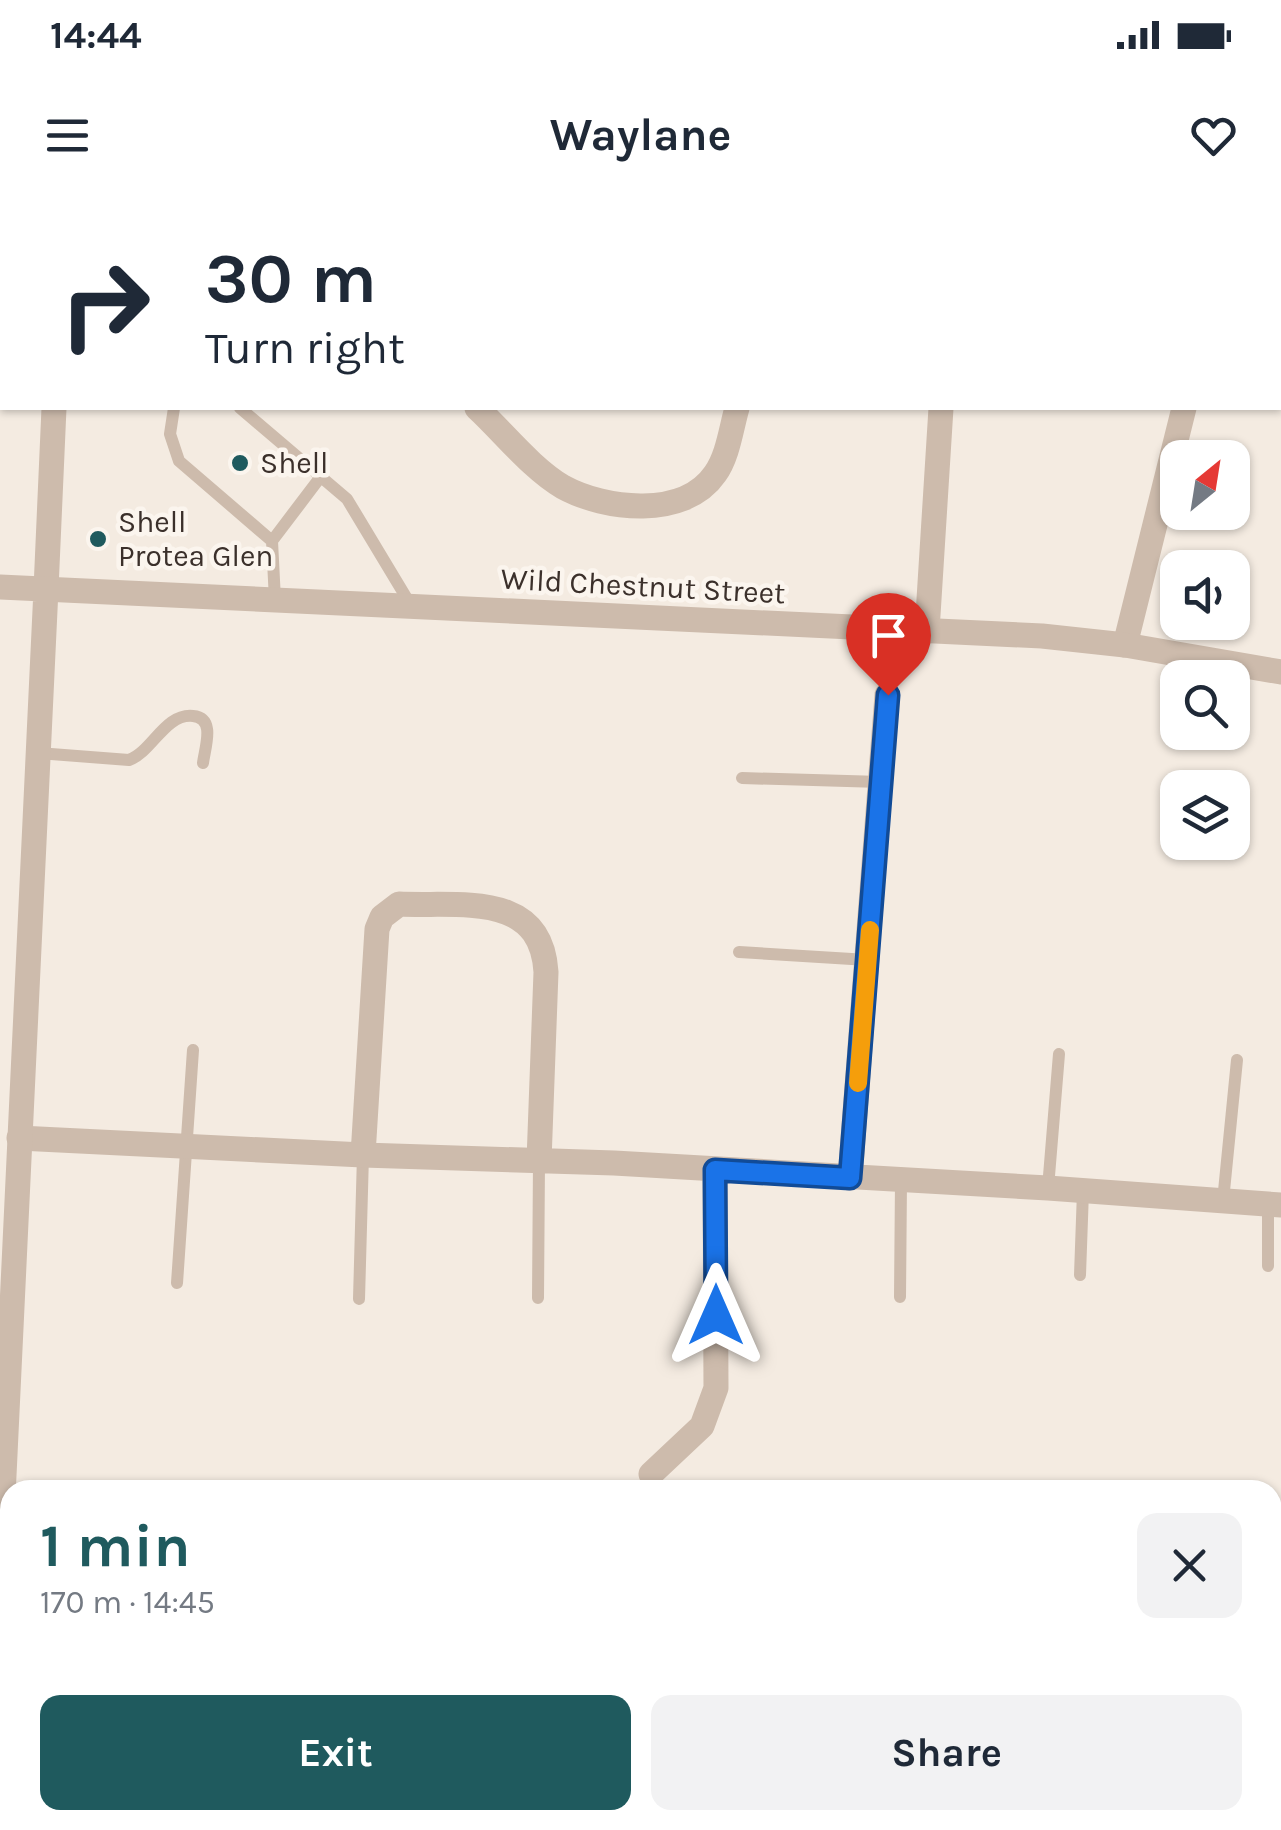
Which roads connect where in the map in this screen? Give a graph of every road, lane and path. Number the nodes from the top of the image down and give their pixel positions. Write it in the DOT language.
graph roads {
  1 [pos="54,410"];
  2 [pos="174,410"];
  3 [pos="242,410"];
  4 [pos="479,410"];
  5 [pos="736,410"];
  6 [pos="940,410"];
  7 [pos="1183,410"];
  8 [pos="322,475"];
  9 [pos="272,541"];
  10 [pos="0,587"];
  11 [pos="46,589"];
  12 [pos="276,600"];
  13 [pos="412,607"];
  14 [pos="927,631"];
  15 [pos="1124,645"];
  16 [pos="1281,672"];
  17 [pos="888,695"];
  18 [pos="38,753"];
  19 [pos="203,763"];
  20 [pos="742,778"];
  21 [pos="881,782"];
  22 [pos="739,952"];
  23 [pos="868,960"];
  24 [pos="193,1050"];
  25 [pos="1059,1054"];
  26 [pos="1236,1060"];
  27 [pos="19,1138"];
  28 [pos="185,1144"];
  29 [pos="363,1155"];
  30 [pos="539,1161"];
  31 [pos="715,1170"];
  32 [pos="850,1178"];
  33 [pos="901,1181"];
  34 [pos="1048,1188"];
  35 [pos="1083,1191"];
  36 [pos="1223,1201"];
  37 [pos="1275,1205"];
  38 [pos="1268,1266"];
  39 [pos="1080,1275"];
  40 [pos="176,1283"];
  41 [pos="900,1297"];
  42 [pos="359,1298"];
  43 [pos="538,1298"];
  44 [pos="651,1474"];
  45 [pos="4,1480"];
  1 -- 11 [label="street"];
  2 -- 9 [label="lane"];
  3 -- 8 [label="lane"];
  4 -- 5 [label="street"];
  6 -- 14 [label="street"];
  7 -- 15 [label="street"];
  8 -- 9 [label="lane"];
  8 -- 13 [label="lane"];
  9 -- 12 [label="lane"];
  10 -- 11 [label="street, Wild Chestnut Street"];
  11 -- 12 [label="street, Wild Chestnut Street"];
  11 -- 18 [label="street"];
  12 -- 13 [label="street, Wild Chestnut Street"];
  13 -- 14 [label="street, Wild Chestnut Street"];
  14 -- 15 [label="street, Wild Chestnut Street"];
  15 -- 16 [label="street, Wild Chestnut Street"];
  17 -- 21 [label="street"];
  18 -- 19 [label="lane"];
  18 -- 27 [label="street"];
  20 -- 21 [label="lane"];
  21 -- 23 [label="street"];
  22 -- 23 [label="lane"];
  23 -- 32 [label="street"];
  24 -- 28 [label="lane"];
  25 -- 34 [label="lane"];
  26 -- 36 [label="lane"];
  27 -- 28 [label="street"];
  27 -- 45 [label="street"];
  28 -- 29 [label="street"];
  28 -- 40 [label="lane"];
  29 -- 30 [label="street"];
  29 -- 30 [label="street"];
  29 -- 42 [label="lane"];
  30 -- 31 [label="street"];
  30 -- 43 [label="lane"];
  31 -- 32 [label="street"];
  31 -- 44 [label="street"];
  32 -- 33 [label="street"];
  33 -- 34 [label="street"];
  33 -- 41 [label="lane"];
  34 -- 35 [label="street"];
  35 -- 36 [label="street"];
  35 -- 39 [label="lane"];
  36 -- 37 [label="street"];
  37 -- 38 [label="lane"];
}
